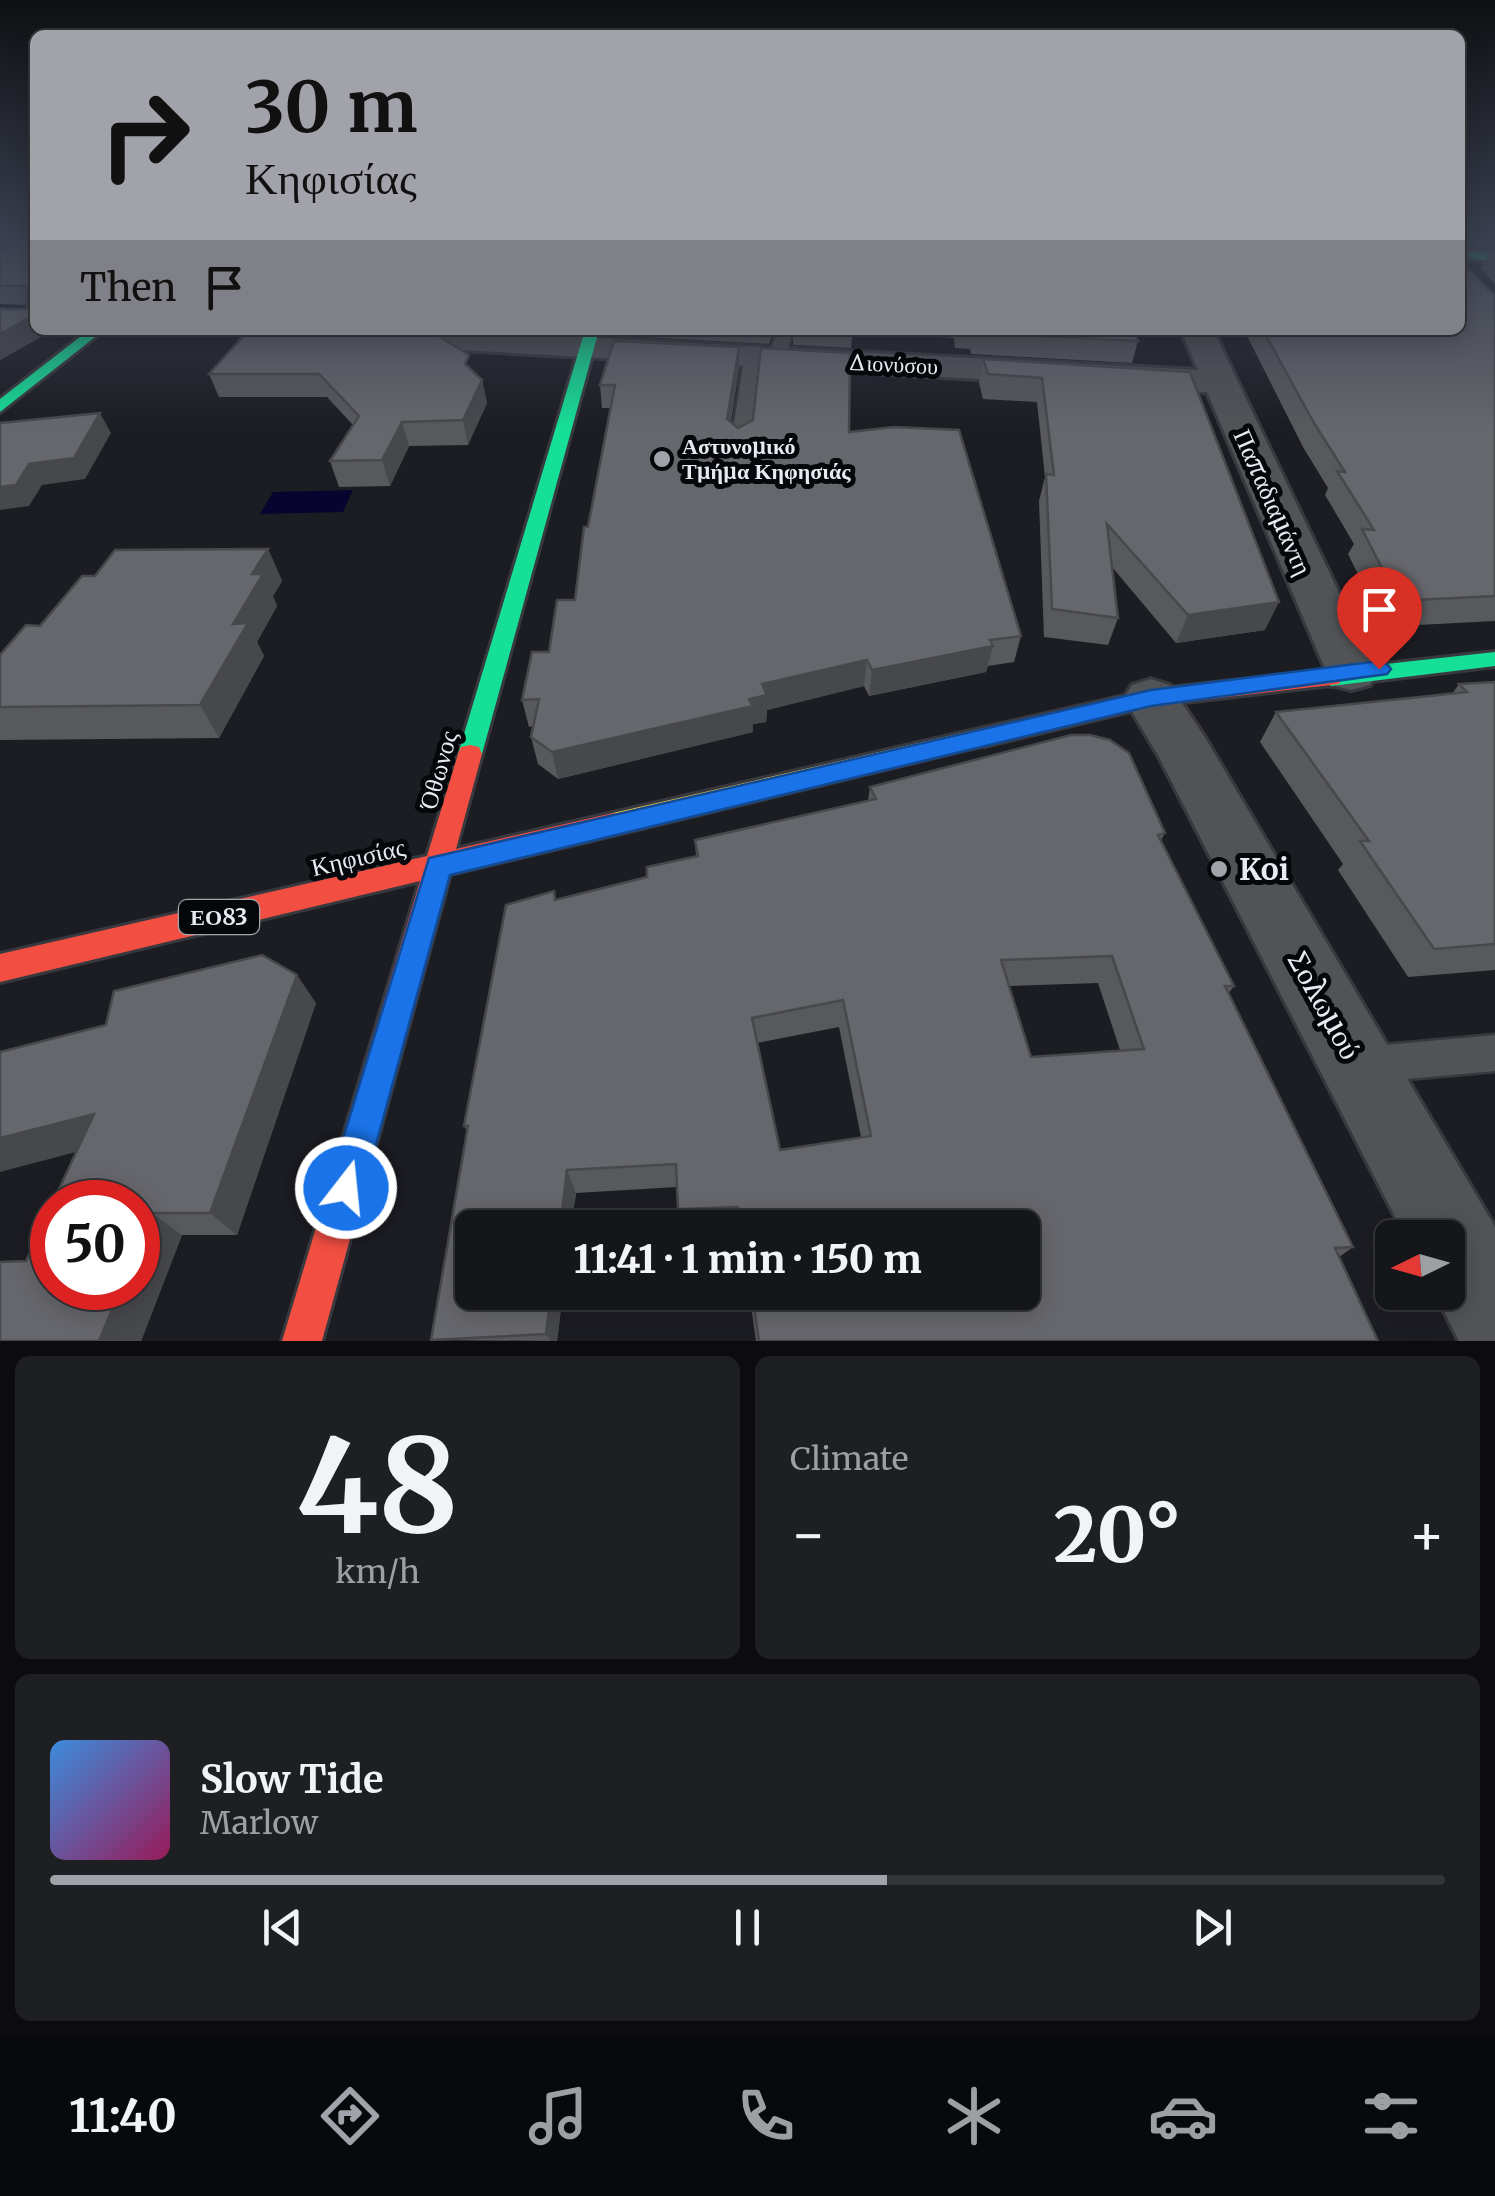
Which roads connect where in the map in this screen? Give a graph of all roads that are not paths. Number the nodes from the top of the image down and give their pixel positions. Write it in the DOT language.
graph roads {
  1 [pos="91,335"];
  2 [pos="446,335"];
  3 [pos="1200,335"];
  4 [pos="590,339"];
  5 [pos="771,348"];
  6 [pos="1221,382"];
  7 [pos="0,407"];
  8 [pos="740,443"];
  9 [pos="1495,658"];
  10 [pos="1352,672"];
  11 [pos="1151,698"];
  12 [pos="439,866"];
  13 [pos="0,968"];
  14 [pos="1495,1053"];
  15 [pos="1358,1065"];
  16 [pos="1495,1315"];
  17 [pos="302,1341"];
  1 -- 7 [label="main road"];
  2 -- 4 [label="street, Διονύσου"];
  3 -- 6 [label="street, Παπαδιαμάντη"];
  4 -- 5 [label="street, Διονύσου"];
  4 -- 12 [label="main road, Όθωνος"];
  5 -- 6 [label="street, Διονύσου"];
  5 -- 8 [label="lane"];
  6 -- 10 [label="street, Παπαδιαμάντη"];
  9 -- 10 [label="main road, Κηφισίας / ΕΟ83"];
  10 -- 11 [label="main road, Κηφισίας / ΕΟ83"];
  11 -- 12 [label="main road, Κηφισίας / ΕΟ83"];
  11 -- 15 [label="street, Σολωμού"];
  12 -- 13 [label="main road, Κηφισίας / ΕΟ83"];
  12 -- 17 [label="main road, Όθωνος"];
  14 -- 15 [label="lane"];
  15 -- 16 [label="street, Σολωμού"];
}
